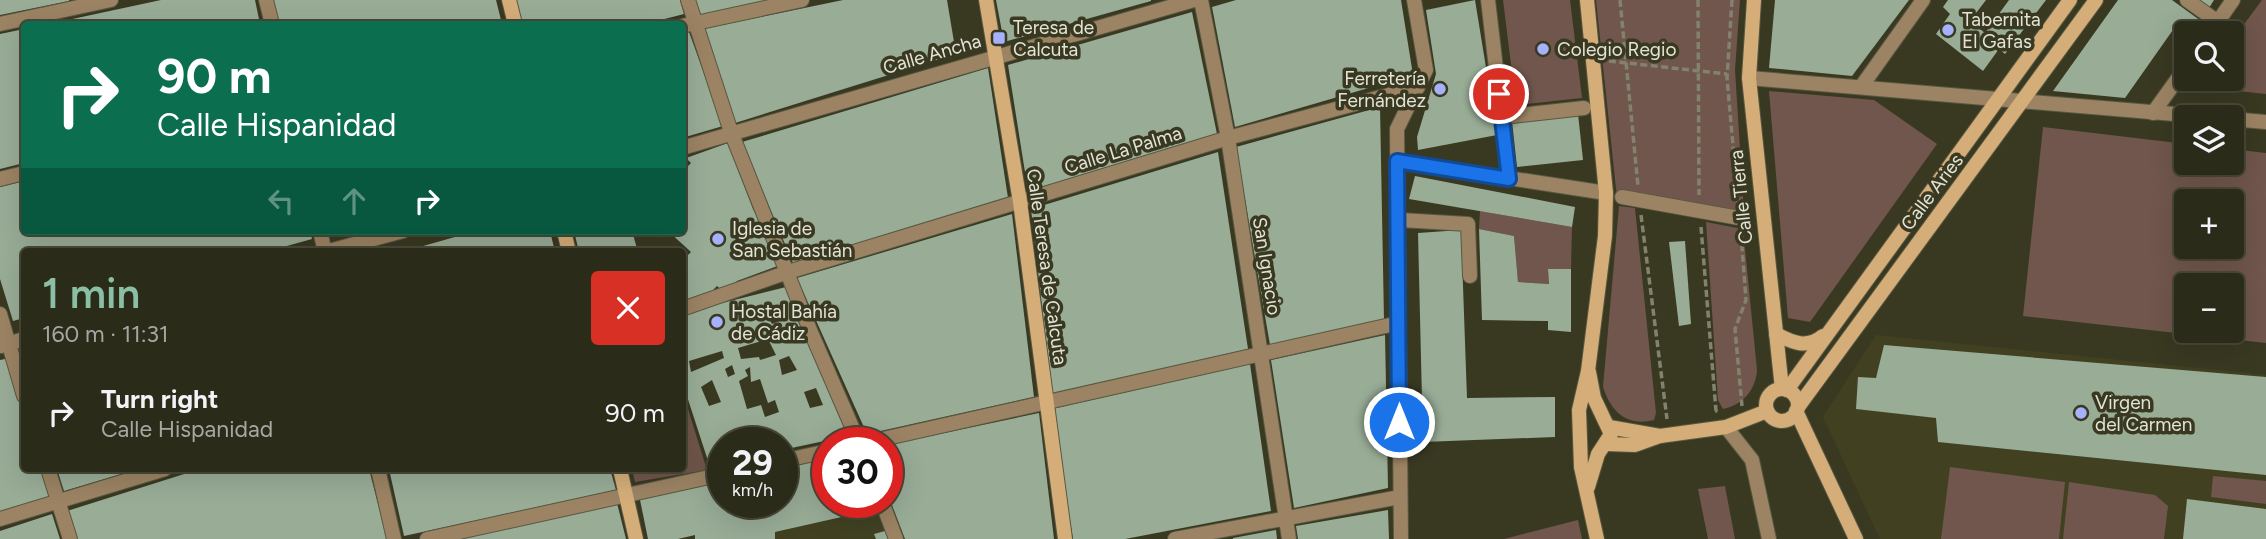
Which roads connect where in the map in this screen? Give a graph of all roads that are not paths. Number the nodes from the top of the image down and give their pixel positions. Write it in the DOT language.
graph roads {
  1 [pos="111,0"];
  2 [pos="266,0"];
  3 [pos="509,0"];
  4 [pos="688,0"];
  5 [pos="803,0"];
  6 [pos="986,0"];
  7 [pos="1194,0"];
  8 [pos="1201,0"];
  9 [pos="1430,0"];
  10 [pos="1488,0"];
  11 [pos="1587,0"];
  12 [pos="1754,0"];
  13 [pos="1923,0"];
  14 [pos="2070,0"];
  15 [pos="2096,0"];
  16 [pos="2187,0"];
  17 [pos="2233,0"];
  18 [pos="1414,2"];
  19 [pos="271,21"];
  20 [pos="514,21"];
  21 [pos="2207,21"];
  22 [pos="2219,21"];
  23 [pos="0,24"];
  24 [pos="689,24"];
  25 [pos="997,55"];
  26 [pos="1749,78"];
  27 [pos="2174,84"];
  28 [pos="1418,87"];
  29 [pos="1861,87"];
  30 [pos="2001,98"];
  31 [pos="2024,102"];
  32 [pos="1584,108"];
  33 [pos="2153,113"];
  34 [pos="2174,114"];
  35 [pos="1502,117"];
  36 [pos="2244,120"];
  37 [pos="2266,122"];
  38 [pos="731,132"];
  39 [pos="1228,138"];
  40 [pos="686,147"];
  41 [pos="1397,161"];
  42 [pos="21,174"];
  43 [pos="0,179"];
  44 [pos="1509,179"];
  45 [pos="1606,193"];
  46 [pos="1622,197"];
  47 [pos="1020,202"];
  48 [pos="1739,218"];
  49 [pos="1399,220"];
  50 [pos="388,235"];
  51 [pos="340,248"];
  52 [pos="788,272"];
  53 [pos="1470,276"];
  54 [pos="686,308"];
  55 [pos="0,314"];
  56 [pos="1399,323"];
  57 [pos="1832,328"];
  58 [pos="1776,334"];
  59 [pos="21,340"];
  60 [pos="4,345"];
  61 [pos="1262,355"];
  62 [pos="1588,371"];
  63 [pos="21,388"];
  64 [pos="1785,389"];
  65 [pos="1046,403"];
  66 [pos="1797,409"];
  67 [pos="1767,411"];
  68 [pos="1607,424"];
  69 [pos="1726,426"];
  70 [pos="852,427"];
  71 [pos="903,434"];
  72 [pos="1581,434"];
  73 [pos="1660,436"];
  74 [pos="1605,446"];
  75 [pos="49,472"];
  76 [pos="155,472"];
  77 [pos="379,472"];
  78 [pos="621,472"];
  79 [pos="707,477"];
  80 [pos="1588,487"];
  81 [pos="625,494"];
  82 [pos="1400,497"];
  83 [pos="58,502"];
  84 [pos="1286,517"];
  85 [pos="888,518"];
  86 [pos="0,519"];
  87 [pos="70,539"];
  88 [pos="394,539"];
  89 [pos="427,539"];
  90 [pos="636,539"];
  91 [pos="896,539"];
  92 [pos="1065,539"];
  93 [pos="1175,539"];
  94 [pos="1289,539"];
  95 [pos="1401,539"];
  96 [pos="1597,539"];
  97 [pos="1769,539"];
  98 [pos="1856,539"];
  1 -- 23 [label="street"];
  2 -- 19 [label="street"];
  3 -- 20 [label="street"];
  4 -- 24 [label="street"];
  5 -- 24 [label="street"];
  6 -- 25 [label="street, Calle Teresa de Calcuta"];
  7 -- 25 [label="street, Calle Ancha"];
  8 -- 39 [label="street, San Ignacio"];
  9 -- 18 [label="street"];
  10 -- 35 [label="street"];
  11 -- 45 [label="street"];
  12 -- 26 [label="street, Calle Tierra"];
  13 -- 29 [label="street"];
  14 -- 30 [label="street, Calle Aries"];
  15 -- 31 [label="street, Calle Aries"];
  16 -- 21 [label="street"];
  17 -- 22 [label="street"];
  18 -- 28 [label="street"];
  24 -- 38 [label="street"];
  25 -- 38 [label="street, Calle Ancha"];
  25 -- 47 [label="street, Calle Teresa de Calcuta"];
  26 -- 29 [label="street"];
  26 -- 58 [label="street, Calle Tierra"];
  27 -- 33 [label="street"];
  28 -- 39 [label="street, Calle La Palma"];
  28 -- 41 [label="street"];
  29 -- 30 [label="street"];
  30 -- 31 [label="street"];
  30 -- 57 [label="street, Calle Aries"];
  31 -- 33 [label="street"];
  31 -- 66 [label="street, Calle Aries"];
  32 -- 35 [label="street"];
  33 -- 34 [label="street"];
  35 -- 44 [label="street"];
  36 -- 37 [label="street"];
  38 -- 40 [label="street, Calle Ancha"];
  38 -- 52 [label="street"];
  39 -- 47 [label="street, Calle La Palma"];
  39 -- 61 [label="street, San Ignacio"];
  41 -- 44 [label="street"];
  41 -- 49 [label="street"];
  42 -- 43 [label="street"];
  44 -- 45 [label="street"];
  45 -- 62 [label="street"];
  46 -- 48 [label="street"];
  47 -- 52 [label="street, Calle La Palma"];
  47 -- 65 [label="street, Calle Teresa de Calcuta"];
  49 -- 53 [label="street"];
  49 -- 56 [label="street"];
  50 -- 51 [label="street"];
  52 -- 54 [label="street, Calle La Palma"];
  52 -- 70 [label="street"];
  55 -- 60 [label="street"];
  56 -- 61 [label="street"];
  56 -- 82 [label="street"];
  57 -- 58 [label="street"];
  57 -- 64 [label="street, Calle Aries"];
  58 -- 64 [label="street, Calle Tierra"];
  59 -- 60 [label="street"];
  60 -- 63 [label="street"];
  61 -- 65 [label="street"];
  61 -- 84 [label="street, San Ignacio"];
  62 -- 68 [label="street"];
  62 -- 72 [label="street"];
  64 -- 66 [label="street"];
  64 -- 67 [label="street"];
  65 -- 71 [label="street"];
  65 -- 92 [label="street, Calle Teresa de Calcuta"];
  66 -- 67 [label="street"];
  66 -- 98 [label="street"];
  67 -- 69 [label="street"];
  68 -- 72 [label="street"];
  68 -- 73 [label="street"];
  68 -- 74 [label="street"];
  69 -- 73 [label="street"];
  69 -- 97 [label="street"];
  72 -- 74 [label="street"];
  72 -- 80 [label="street"];
  73 -- 74 [label="street"];
  74 -- 80 [label="street"];
  75 -- 83 [label="street"];
  76 -- 83 [label="street"];
  77 -- 88 [label="street"];
  78 -- 81 [label="street"];
  79 -- 81 [label="street"];
  80 -- 96 [label="street"];
  81 -- 89 [label="street"];
  81 -- 90 [label="street"];
  82 -- 84 [label="street"];
  82 -- 95 [label="street"];
  83 -- 86 [label="street"];
  83 -- 87 [label="street"];
  84 -- 93 [label="street"];
  84 -- 94 [label="street, San Ignacio"];
  85 -- 91 [label="street"];
}
